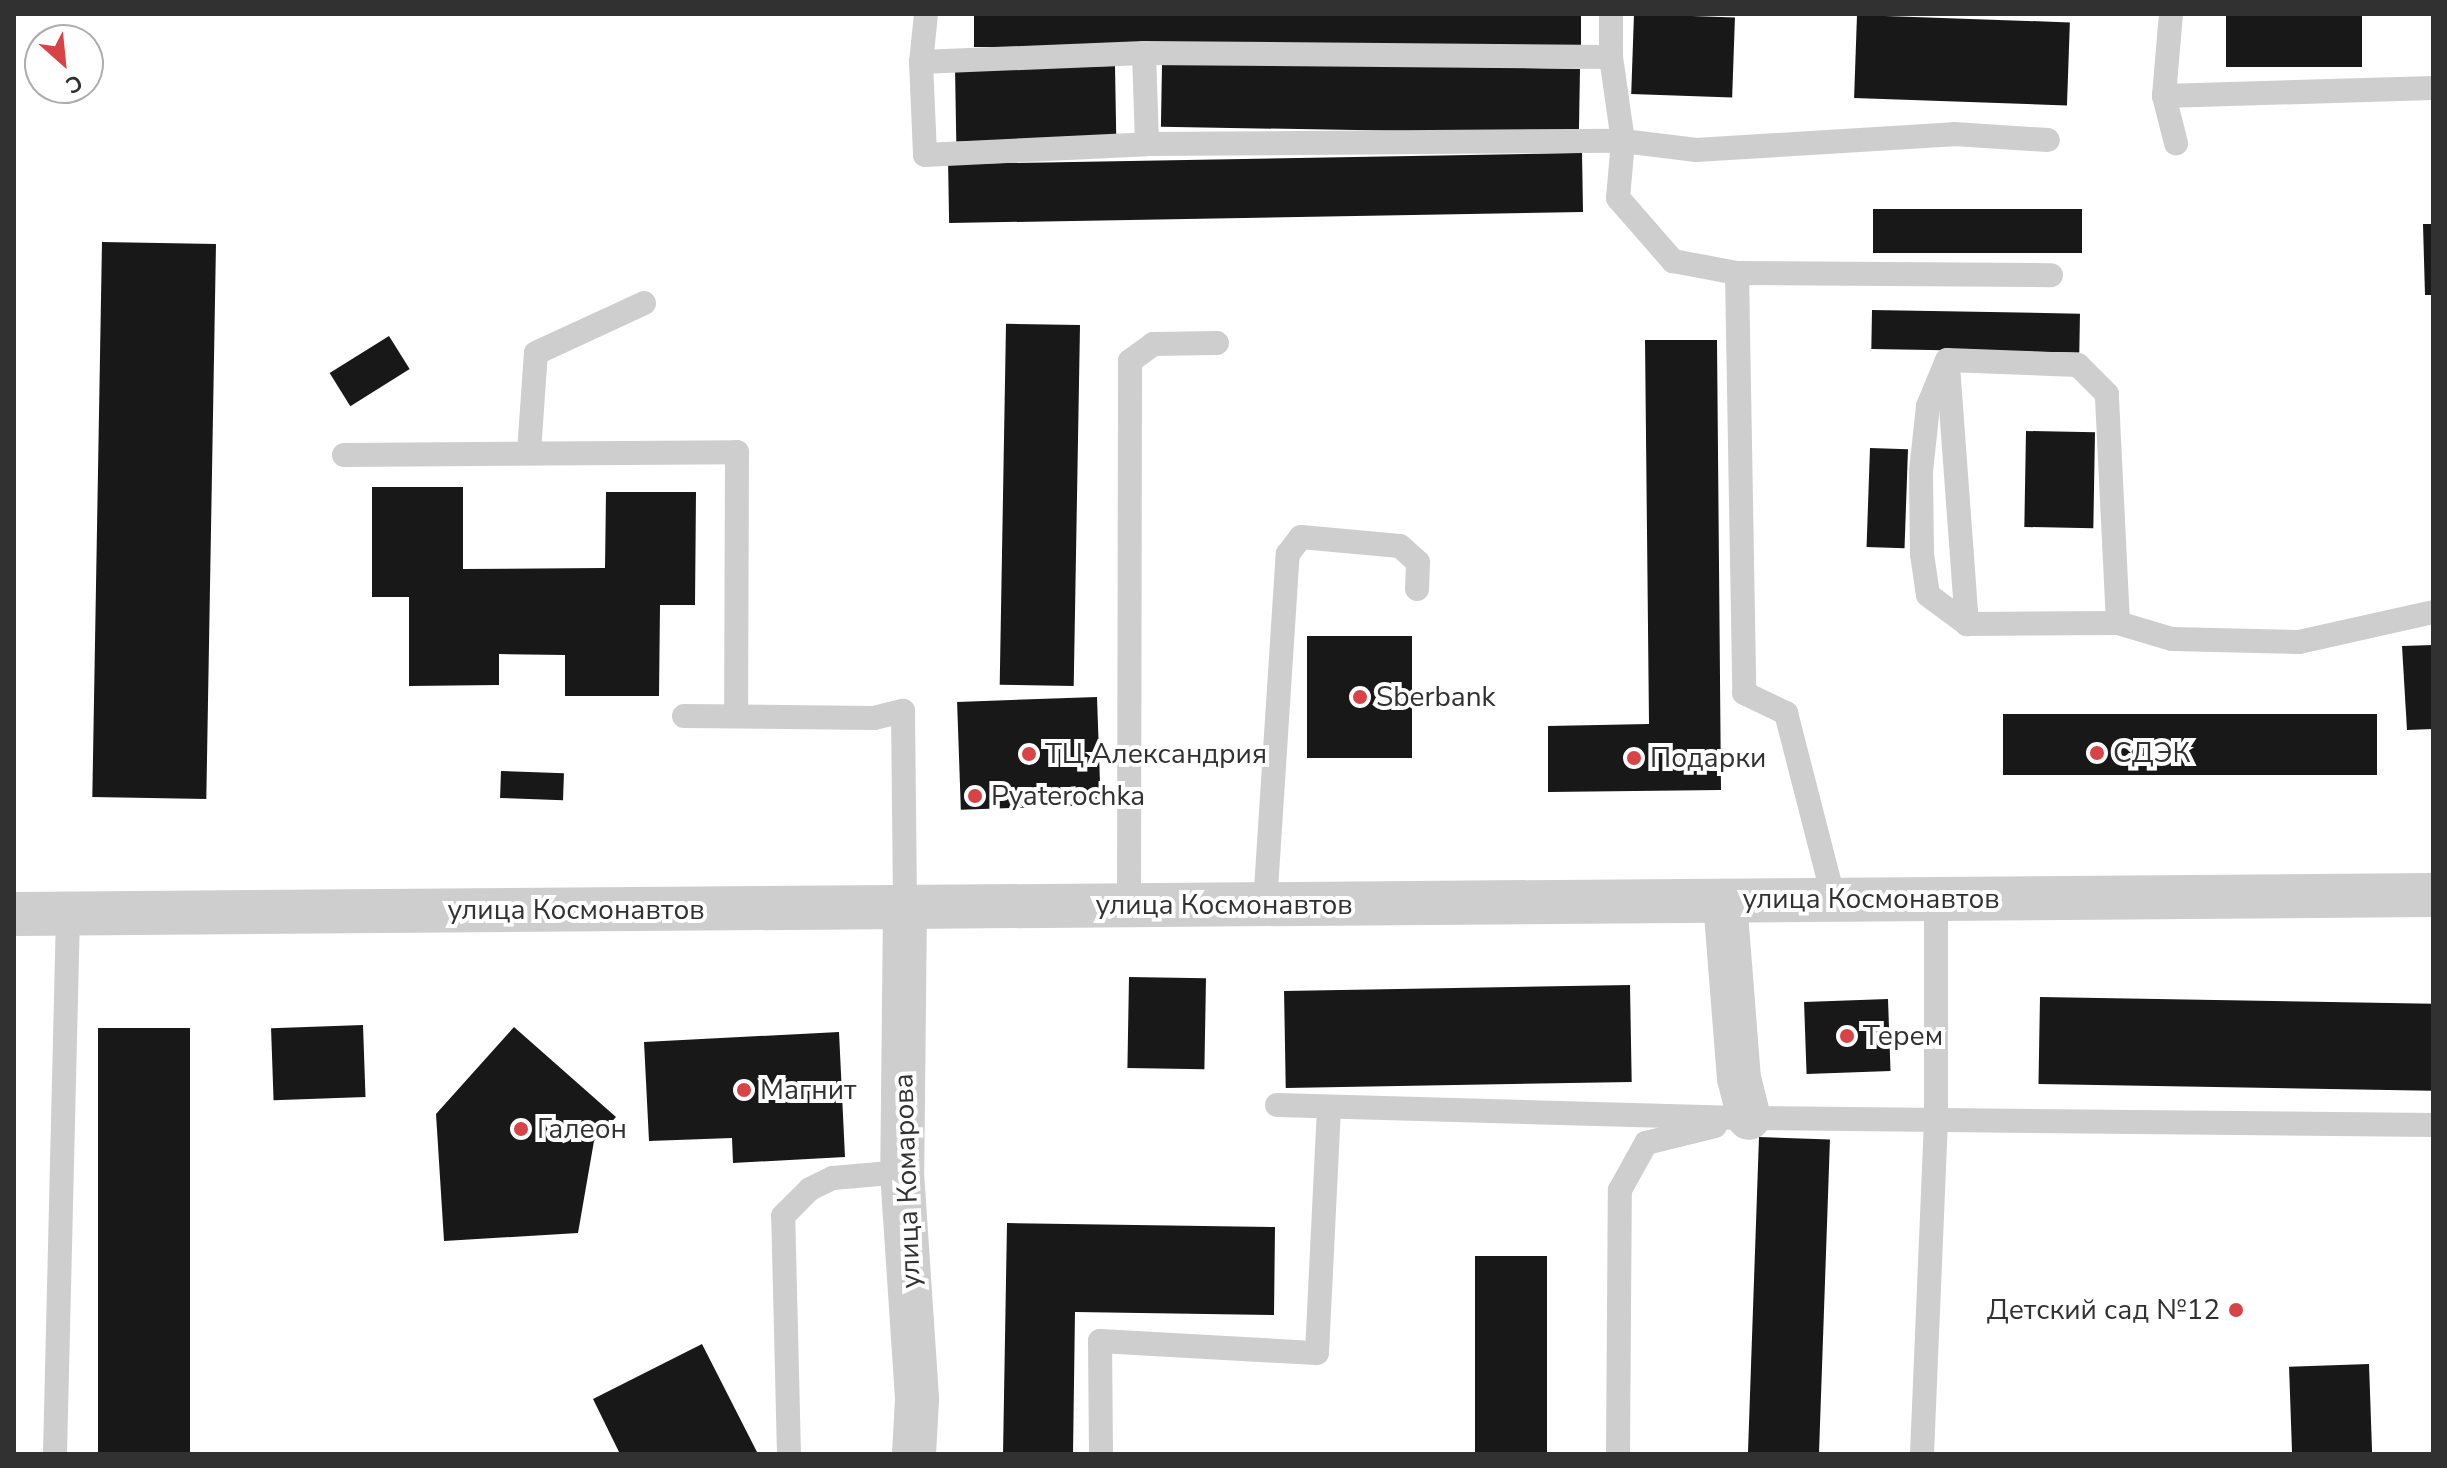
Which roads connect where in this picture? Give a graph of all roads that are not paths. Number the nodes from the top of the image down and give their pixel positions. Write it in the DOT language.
graph roads {
  1 [pos="926,14"];
  2 [pos="1611,14"];
  3 [pos="2171,14"];
  4 [pos="1144,53"];
  5 [pos="1611,57"];
  6 [pos="921,62"];
  7 [pos="2433,88"];
  8 [pos="2164,96"];
  9 [pos="2048,140"];
  10 [pos="1623,141"];
  11 [pos="2176,143"];
  12 [pos="1147,144"];
  13 [pos="1737,273"];
  14 [pos="2051,275"];
  15 [pos="644,303"];
  16 [pos="1217,343"];
  17 [pos="1947,360"];
  18 [pos="529,452"];
  19 [pos="344,455"];
  20 [pos="1417,589"];
  21 [pos="2433,612"];
  22 [pos="2118,623"];
  23 [pos="1967,624"];
  24 [pos="736,715"];
  25 [pos="684,716"];
  26 [pos="2433,895"];
  27 [pos="1936,899"];
  28 [pos="1834,900"];
  29 [pos="1725,901"];
  30 [pos="1129,905"];
  31 [pos="1265,905"];
  32 [pos="905,907"];
  33 [pos="14,914"];
  34 [pos="68,914"];
  35 [pos="1277,1105"];
  36 [pos="1329,1109"];
  37 [pos="1936,1117"];
  38 [pos="1749,1118"];
  39 [pos="2433,1125"];
  40 [pos="902,1172"];
  41 [pos="55,1454"];
  42 [pos="789,1454"];
  43 [pos="914,1454"];
  44 [pos="1101,1454"];
  45 [pos="1618,1454"];
  46 [pos="1922,1454"];
  1 -- 6 [label="lane"];
  2 -- 5 [label="lane"];
  3 -- 8 [label="lane"];
  4 -- 5 [label="lane"];
  4 -- 6 [label="lane"];
  4 -- 12 [label="lane"];
  5 -- 10 [label="lane"];
  6 -- 12 [label="lane"];
  7 -- 8 [label="lane"];
  8 -- 11 [label="lane"];
  9 -- 10 [label="lane"];
  10 -- 12 [label="lane"];
  10 -- 13 [label="lane"];
  13 -- 14 [label="lane"];
  13 -- 28 [label="lane"];
  15 -- 18 [label="lane"];
  16 -- 30 [label="lane"];
  17 -- 22 [label="lane"];
  17 -- 23 [label="lane"];
  17 -- 23 [label="lane"];
  18 -- 19 [label="lane"];
  18 -- 24 [label="lane"];
  20 -- 31 [label="lane"];
  21 -- 22 [label="lane"];
  22 -- 23 [label="lane"];
  24 -- 25 [label="lane"];
  24 -- 32 [label="lane"];
  26 -- 27 [label="street, улица Космонавтов"];
  27 -- 28 [label="street, улица Космонавтов"];
  27 -- 37 [label="lane"];
  28 -- 29 [label="street, улица Космонавтов"];
  29 -- 31 [label="street, улица Космонавтов"];
  29 -- 38 [label="street"];
  30 -- 31 [label="street, улица Космонавтов"];
  30 -- 32 [label="street, улица Космонавтов"];
  32 -- 34 [label="street, улица Космонавтов"];
  32 -- 40 [label="street, улица Комарова"];
  33 -- 34 [label="street, улица Космонавтов"];
  34 -- 41 [label="lane"];
  35 -- 36 [label="lane"];
  36 -- 38 [label="lane"];
  36 -- 44 [label="lane"];
  37 -- 38 [label="lane"];
  37 -- 39 [label="lane"];
  37 -- 46 [label="lane"];
  38 -- 45 [label="lane"];
  40 -- 42 [label="lane"];
  40 -- 43 [label="street, улица Комарова"];
}
